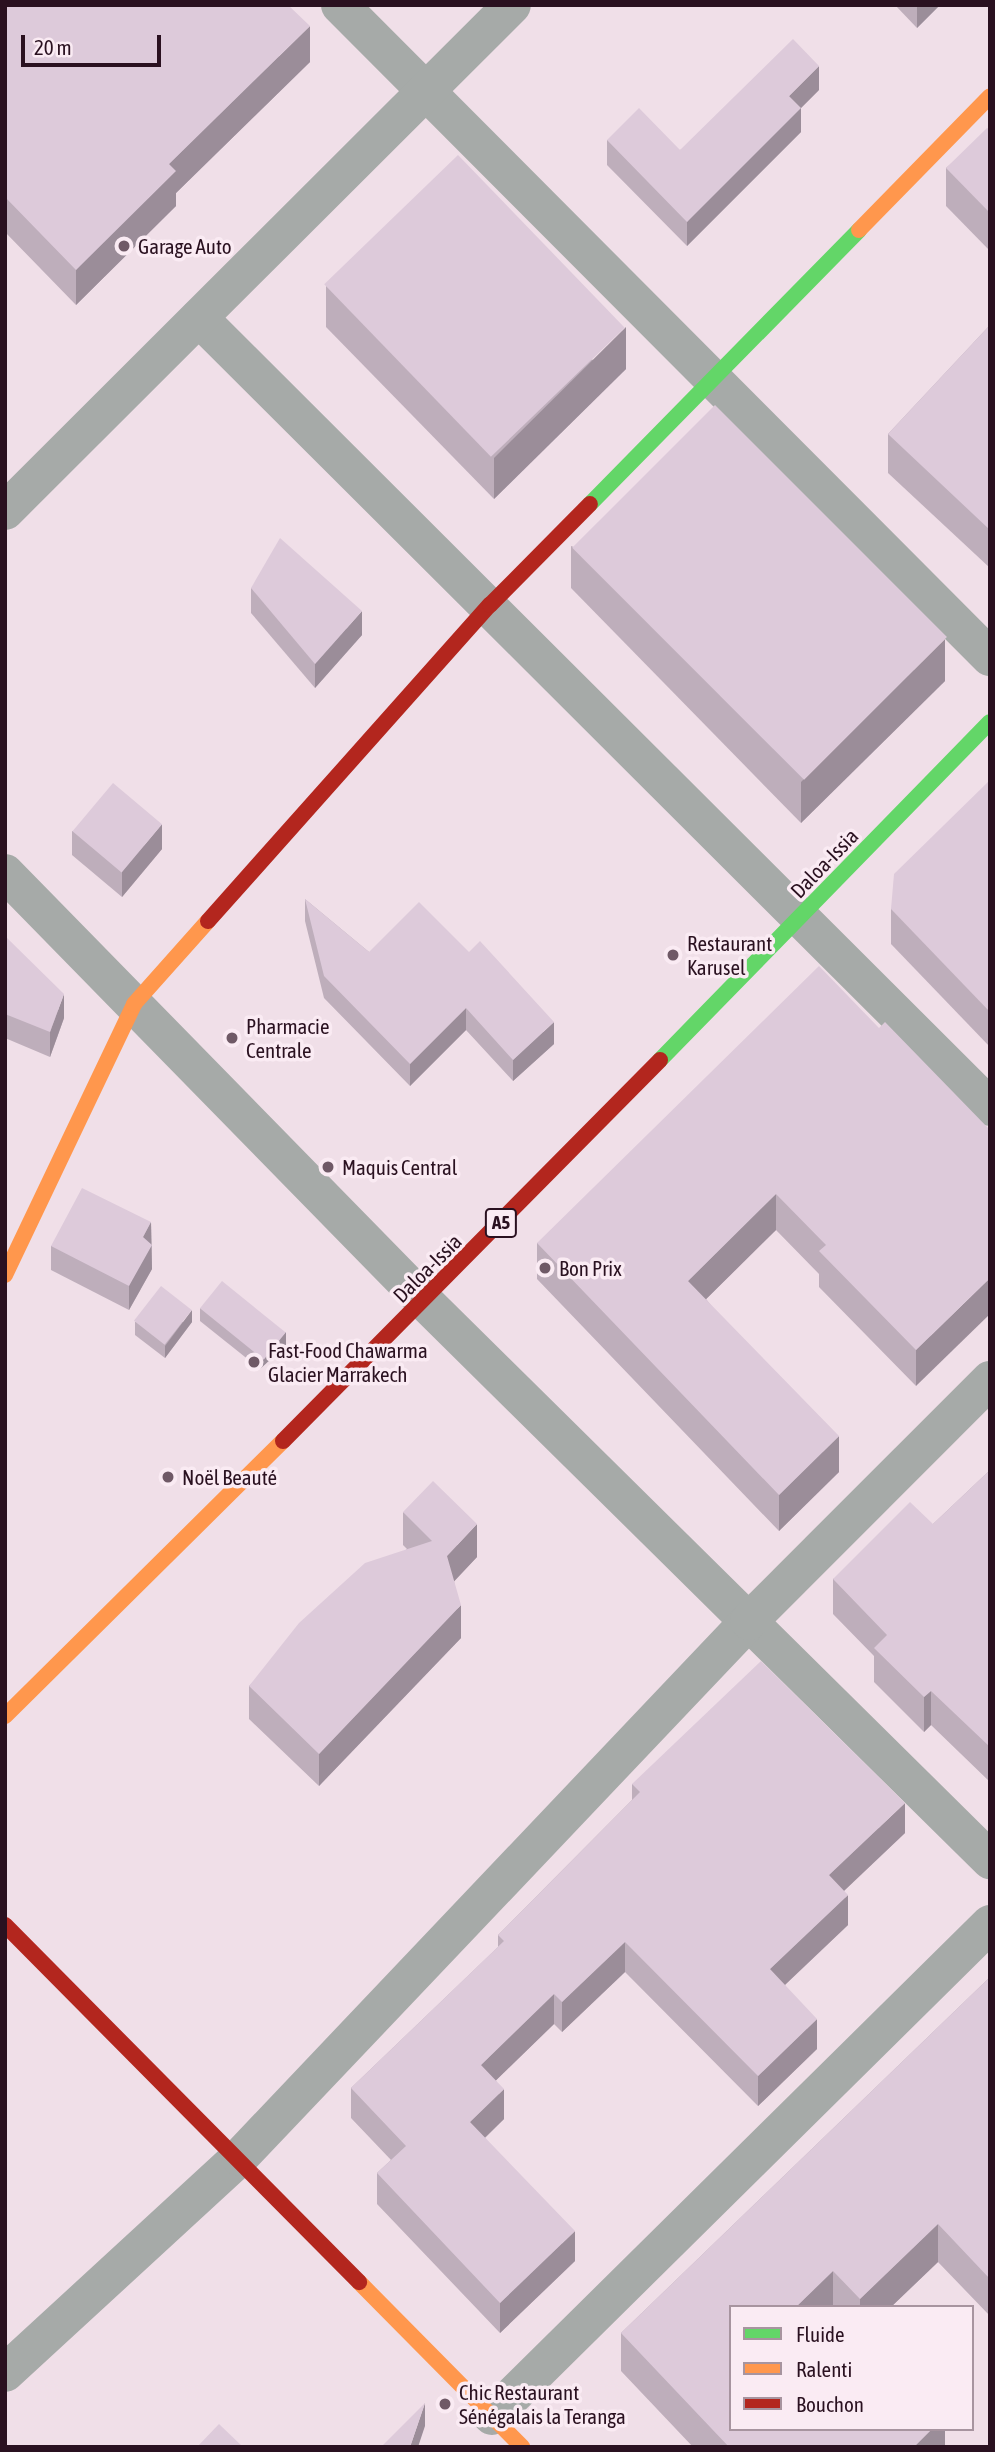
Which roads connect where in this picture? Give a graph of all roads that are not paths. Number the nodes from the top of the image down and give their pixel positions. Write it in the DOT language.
graph roads {
  1 [pos="340,5"];
  2 [pos="512,5"];
  3 [pos="426,92"];
  4 [pos="990,96"];
  5 [pos="199,318"];
  6 [pos="709,377"];
  7 [pos="5,511"];
  8 [pos="490,606"];
  9 [pos="990,657"];
  10 [pos="990,722"];
  11 [pos="5,873"];
  12 [pos="800,919"];
  13 [pos="134,1004"];
  14 [pos="990,1107"];
  15 [pos="5,1275"];
  16 [pos="424,1301"];
  17 [pos="990,1380"];
  18 [pos="748,1621"];
  19 [pos="5,1716"];
  20 [pos="990,1860"];
  21 [pos="990,1924"];
  22 [pos="5,1925"];
  23 [pos="240,2157"];
  24 [pos="5,2372"];
  25 [pos="492,2416"];
  26 [pos="522,2447"];
  1 -- 3 [label="street"];
  2 -- 3 [label="street"];
  3 -- 5 [label="street"];
  3 -- 6 [label="street"];
  4 -- 6 [label="street"];
  5 -- 7 [label="street"];
  5 -- 8 [label="street"];
  6 -- 8 [label="street"];
  6 -- 9 [label="street"];
  8 -- 12 [label="street"];
  8 -- 13 [label="street"];
  10 -- 12 [label="street, Daloa-Issia / A5"];
  11 -- 13 [label="street"];
  12 -- 14 [label="street"];
  12 -- 16 [label="street, Daloa-Issia / A5"];
  13 -- 15 [label="street"];
  13 -- 16 [label="street"];
  16 -- 18 [label="street"];
  16 -- 19 [label="street, Daloa-Issia / A5"];
  17 -- 18 [label="street"];
  18 -- 20 [label="street"];
  18 -- 23 [label="street"];
  21 -- 25 [label="street"];
  22 -- 23 [label="street"];
  23 -- 24 [label="street"];
  23 -- 25 [label="street"];
  25 -- 26 [label="street"];
}
